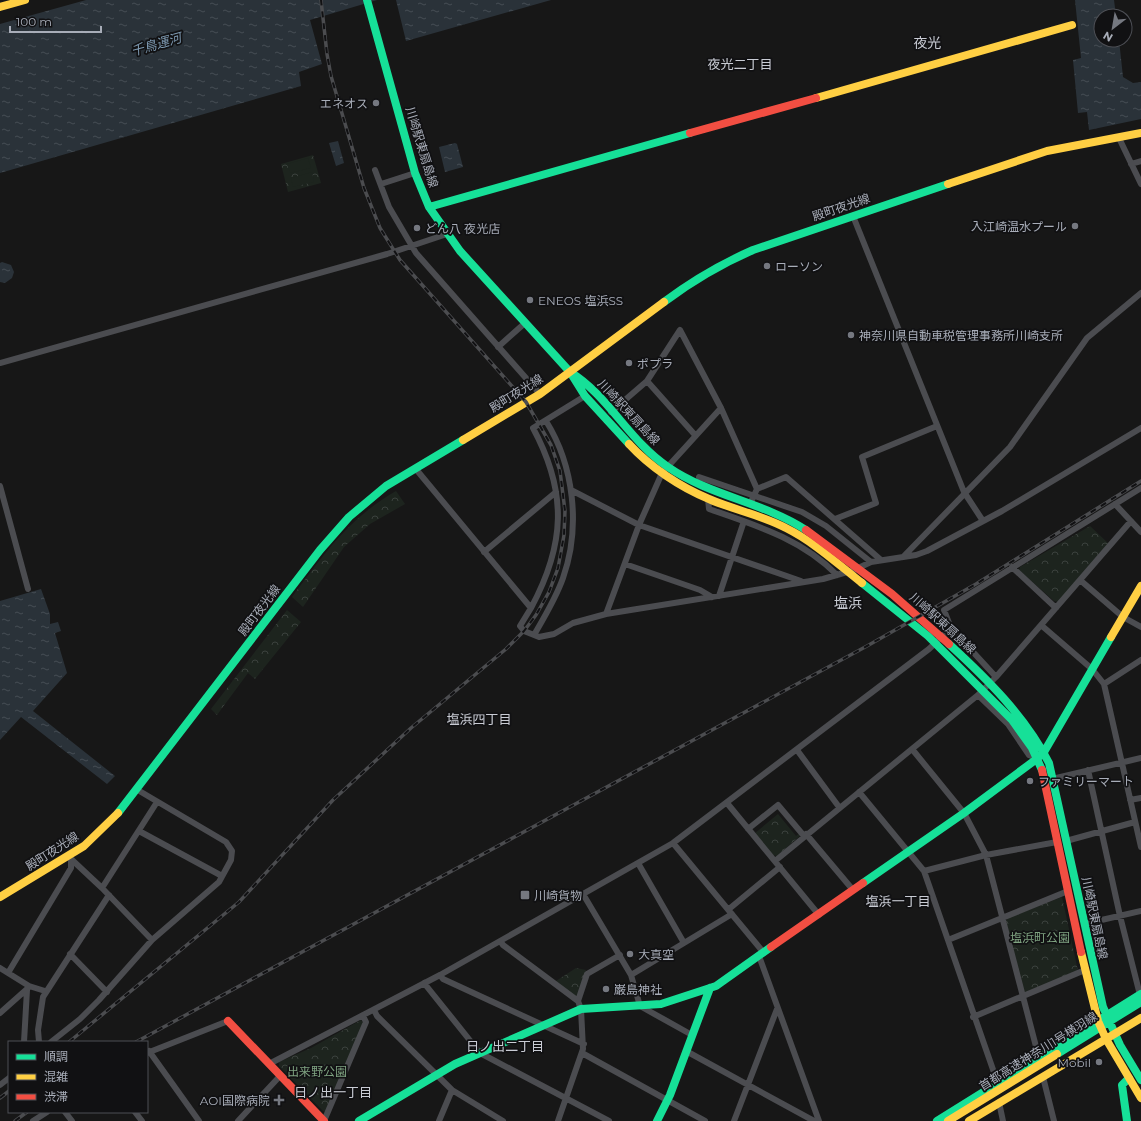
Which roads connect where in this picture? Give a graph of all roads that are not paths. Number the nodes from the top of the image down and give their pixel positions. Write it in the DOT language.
graph roads {
  1 [pos="25,0"];
  2 [pos="368,3"];
  3 [pos="0,7"];
  4 [pos="1072,25"];
  5 [pos="1141,133"];
  6 [pos="1116,138"];
  7 [pos="1141,161"];
  8 [pos="1131,164"];
  9 [pos="375,170"];
  10 [pos="415,172"];
  11 [pos="381,184"];
  12 [pos="1141,184"];
  13 [pos="429,206"];
  14 [pos="853,216"];
  15 [pos="447,234"];
  16 [pos="412,246"];
  17 [pos="1141,293"];
  18 [pos="525,323"];
  19 [pos="498,347"];
  20 [pos="0,363"];
  21 [pos="570,372"];
  22 [pos="647,381"];
  23 [pos="540,394"];
  24 [pos="584,396"];
  25 [pos="721,408"];
  26 [pos="611,412"];
  27 [pos="546,422"];
  28 [pos="937,426"];
  29 [pos="1141,428"];
  30 [pos="695,435"];
  31 [pos="415,468"];
  32 [pos="664,470"];
  33 [pos="699,477"];
  34 [pos="0,486"];
  35 [pos="1141,488"];
  36 [pos="571,490"];
  37 [pos="556,492"];
  38 [pos="964,492"];
  39 [pos="754,498"];
  40 [pos="708,499"];
  41 [pos="1115,504"];
  42 [pos="835,519"];
  43 [pos="744,521"];
  44 [pos="983,521"];
  45 [pos="1132,522"];
  46 [pos="639,525"];
  47 [pos="1141,532"];
  48 [pos="484,552"];
  49 [pos="903,557"];
  50 [pos="732,558"];
  51 [pos="882,560"];
  52 [pos="871,562"];
  53 [pos="625,564"];
  54 [pos="1012,567"];
  55 [pos="837,575"];
  56 [pos="1080,580"];
  57 [pos="803,582"];
  58 [pos="1141,586"];
  59 [pos="28,589"];
  60 [pos="719,596"];
  61 [pos="712,597"];
  62 [pos="531,608"];
  63 [pos="1056,608"];
  64 [pos="606,614"];
  65 [pos="1123,617"];
  66 [pos="1041,625"];
  67 [pos="951,628"];
  68 [pos="1141,628"];
  69 [pos="534,635"];
  70 [pos="1141,660"];
  71 [pos="1092,669"];
  72 [pos="996,677"];
  73 [pos="1104,684"];
  74 [pos="978,694"];
  75 [pos="912,749"];
  76 [pos="797,750"];
  77 [pos="1041,755"];
  78 [pos="1141,758"];
  79 [pos="1121,762"];
  80 [pos="1088,770"];
  81 [pos="1052,779"];
  82 [pos="136,790"];
  83 [pos="859,792"];
  84 [pos="1141,798"];
  85 [pos="1130,800"];
  86 [pos="157,802"];
  87 [pos="727,803"];
  88 [pos="839,808"];
  89 [pos="964,813"];
  90 [pos="1135,822"];
  91 [pos="748,829"];
  92 [pos="138,831"];
  93 [pos="1102,831"];
  94 [pos="805,835"];
  95 [pos="1062,841"];
  96 [pos="674,843"];
  97 [pos="1141,848"];
  98 [pos="910,853"];
  99 [pos="986,855"];
  100 [pos="70,858"];
  101 [pos="775,861"];
  102 [pos="638,863"];
  103 [pos="780,867"];
  104 [pos="924,871"];
  105 [pos="222,876"];
  106 [pos="102,888"];
  107 [pos="853,890"];
  108 [pos="1068,891"];
  109 [pos="583,894"];
  110 [pos="109,895"];
  111 [pos="0,897"];
  112 [pos="1141,911"];
  113 [pos="730,912"];
  114 [pos="819,915"];
  115 [pos="1120,916"];
  116 [pos="1002,918"];
  117 [pos="1084,924"];
  118 [pos="152,940"];
  119 [pos="948,940"];
  120 [pos="501,942"];
  121 [pos="684,943"];
  122 [pos="70,954"];
  123 [pos="762,954"];
  124 [pos="620,955"];
  125 [pos="0,968"];
  126 [pos="1085,970"];
  127 [pos="8,973"];
  128 [pos="440,975"];
  129 [pos="631,975"];
  130 [pos="424,983"];
  131 [pos="28,988"];
  132 [pos="710,988"];
  133 [pos="45,991"];
  134 [pos="107,992"];
  135 [pos="1023,997"];
  136 [pos="1140,997"];
  137 [pos="580,1005"];
  138 [pos="640,1006"];
  139 [pos="777,1008"];
  140 [pos="374,1010"];
  141 [pos="1141,1011"];
  142 [pos="0,1013"];
  143 [pos="363,1016"];
  144 [pos="1106,1016"];
  145 [pos="973,1017"];
  146 [pos="1141,1018"];
  147 [pos="228,1021"];
  148 [pos="1098,1021"];
  149 [pos="544,1026"];
  150 [pos="1115,1034"];
  151 [pos="692,1035"];
  152 [pos="1106,1039"];
  153 [pos="24,1041"];
  154 [pos="39,1041"];
  155 [pos="52,1041"];
  156 [pos="584,1044"];
  157 [pos="686,1051"];
  158 [pos="148,1052"];
  159 [pos="480,1053"];
  160 [pos="582,1053"];
  161 [pos="1039,1058"];
  162 [pos="269,1064"];
  163 [pos="0,1075"];
  164 [pos="437,1075"];
  165 [pos="280,1076"];
  166 [pos="1043,1077"];
  167 [pos="1129,1078"];
  168 [pos="8,1079"];
  169 [pos="1141,1080"];
  170 [pos="998,1084"];
  171 [pos="0,1085"];
  172 [pos="748,1085"];
  173 [pos="452,1090"];
  174 [pos="566,1098"];
  175 [pos="1141,1098"];
  176 [pos="668,1099"];
  177 [pos="999,1102"];
  178 [pos="45,1113"];
  179 [pos="66,1113"];
  180 [pos="136,1113"];
  181 [pos="33,1121"];
  182 [pos="72,1121"];
  183 [pos="142,1121"];
  184 [pos="199,1121"];
  185 [pos="238,1121"];
  186 [pos="324,1121"];
  187 [pos="359,1121"];
  188 [pos="439,1121"];
  189 [pos="503,1121"];
  190 [pos="558,1121"];
  191 [pos="609,1121"];
  192 [pos="657,1121"];
  193 [pos="705,1121"];
  194 [pos="734,1121"];
  195 [pos="814,1121"];
  196 [pos="819,1121"];
  197 [pos="937,1121"];
  198 [pos="948,1121"];
  199 [pos="961,1121"];
  200 [pos="969,1121"];
  201 [pos="1003,1121"];
  202 [pos="1054,1121"];
  203 [pos="1127,1121"];
  1 -- 3 [label="main road"];
  2 -- 10 [label="main road, 川崎駅東扇島線"];
  4 -- 13 [label="main road"];
  5 -- 6 [label="main road"];
  6 -- 8 [label="street"];
  6 -- 14 [label="main road, 殿町夜光線"];
  7 -- 8 [label="street"];
  8 -- 12 [label="street"];
  9 -- 11 [label="street"];
  10 -- 11 [label="street"];
  10 -- 13 [label="main road, 川崎駅東扇島線"];
  11 -- 16 [label="street"];
  13 -- 15 [label="main road, 川崎駅東扇島線"];
  14 -- 21 [label="main road, 殿町夜光線"];
  14 -- 28 [label="street"];
  15 -- 16 [label="street"];
  15 -- 18 [label="main road, 川崎駅東扇島線"];
  16 -- 19 [label="street"];
  16 -- 20 [label="street"];
  17 -- 38 [label="street"];
  18 -- 19 [label="street"];
  18 -- 21 [label="main road, 川崎駅東扇島線"];
  19 -- 23 [label="street"];
  21 -- 23 [label="main road, 殿町夜光線"];
  21 -- 24 [label="main road, 川崎駅東扇島線"];
  21 -- 26 [label="main road, 川崎駅東扇島線"];
  22 -- 25 [label="street"];
  22 -- 26 [label="street"];
  22 -- 30 [label="street"];
  23 -- 31 [label="main road, 殿町夜光線"];
  24 -- 27 [label="street"];
  24 -- 32 [label="main road, 川崎駅東扇島線"];
  25 -- 30 [label="street"];
  25 -- 39 [label="street"];
  26 -- 32 [label="main road, 川崎駅東扇島線"];
  27 -- 36 [label="street"];
  27 -- 37 [label="street"];
  28 -- 38 [label="street"];
  28 -- 42 [label="street"];
  29 -- 44 [label="street"];
  30 -- 32 [label="street"];
  31 -- 48 [label="street"];
  31 -- 82 [label="main road, 殿町夜光線"];
  32 -- 39 [label="main road, 川崎駅東扇島線"];
  32 -- 40 [label="main road, 川崎駅東扇島線"];
  32 -- 46 [label="street"];
  33 -- 52 [label="street"];
  34 -- 59 [label="street"];
  35 -- 41 [label="street"];
  36 -- 46 [label="street"];
  36 -- 69 [label="street"];
  37 -- 48 [label="street"];
  37 -- 62 [label="street"];
  38 -- 44 [label="street"];
  38 -- 49 [label="street"];
  39 -- 42 [label="street"];
  39 -- 77 [label="main road, 川崎駅東扇島線"];
  40 -- 43 [label="street"];
  40 -- 77 [label="main road, 川崎駅東扇島線"];
  41 -- 45 [label="street"];
  41 -- 54 [label="street"];
  42 -- 51 [label="street"];
  43 -- 50 [label="street"];
  43 -- 55 [label="street"];
  44 -- 49 [label="street"];
  45 -- 47 [label="street"];
  45 -- 56 [label="street"];
  46 -- 50 [label="street"];
  46 -- 53 [label="street"];
  48 -- 62 [label="street"];
  49 -- 51 [label="street"];
  50 -- 57 [label="street"];
  50 -- 60 [label="street"];
  51 -- 52 [label="street"];
  52 -- 55 [label="street"];
  53 -- 61 [label="street"];
  53 -- 64 [label="street"];
  54 -- 63 [label="street"];
  54 -- 67 [label="street"];
  55 -- 57 [label="street"];
  56 -- 63 [label="street"];
  56 -- 65 [label="street"];
  57 -- 60 [label="street"];
  58 -- 65 [label="main road"];
  60 -- 61 [label="street"];
  61 -- 64 [label="street"];
  62 -- 69 [label="street"];
  63 -- 66 [label="street"];
  64 -- 69 [label="street"];
  65 -- 68 [label="street"];
  65 -- 71 [label="main road"];
  66 -- 71 [label="street"];
  66 -- 72 [label="street"];
  67 -- 72 [label="street"];
  67 -- 76 [label="street"];
  70 -- 73 [label="street"];
  71 -- 73 [label="street"];
  71 -- 77 [label="main road"];
  72 -- 74 [label="street"];
  73 -- 79 [label="street"];
  74 -- 75 [label="street"];
  74 -- 77 [label="street"];
  75 -- 83 [label="street"];
  75 -- 89 [label="street"];
  76 -- 87 [label="street"];
  76 -- 88 [label="street"];
  77 -- 81 [label="main road, 川崎駅東扇島線"];
  77 -- 89 [label="main road"];
  77 -- 95 [label="main road, 川崎駅東扇島線"];
  78 -- 79 [label="street"];
  79 -- 80 [label="street"];
  79 -- 85 [label="street"];
  80 -- 81 [label="street"];
  80 -- 93 [label="street"];
  81 -- 95 [label="main road, 川崎駅東扇島線"];
  82 -- 86 [label="street"];
  82 -- 100 [label="main road, 殿町夜光線"];
  83 -- 88 [label="street"];
  83 -- 98 [label="street"];
  84 -- 85 [label="street"];
  85 -- 90 [label="street"];
  86 -- 92 [label="street"];
  86 -- 105 [label="street"];
  87 -- 91 [label="street"];
  87 -- 96 [label="street"];
  88 -- 94 [label="street"];
  89 -- 98 [label="main road"];
  89 -- 99 [label="street"];
  90 -- 93 [label="street"];
  90 -- 97 [label="street"];
  91 -- 94 [label="street"];
  91 -- 101 [label="street"];
  92 -- 105 [label="street"];
  92 -- 106 [label="street"];
  93 -- 95 [label="street"];
  93 -- 115 [label="street"];
  94 -- 101 [label="street"];
  94 -- 107 [label="street"];
  95 -- 99 [label="street"];
  95 -- 108 [label="main road, 川崎駅東扇島線"];
  95 -- 117 [label="main road, 川崎駅東扇島線"];
  96 -- 102 [label="street"];
  96 -- 113 [label="street"];
  98 -- 104 [label="street"];
  98 -- 107 [label="main road"];
  99 -- 104 [label="street"];
  99 -- 116 [label="street"];
  100 -- 106 [label="street"];
  100 -- 111 [label="main road, 殿町夜光線"];
  100 -- 127 [label="street"];
  101 -- 103 [label="street"];
  102 -- 109 [label="street"];
  102 -- 121 [label="street"];
  103 -- 113 [label="street"];
  103 -- 114 [label="street"];
  104 -- 119 [label="street"];
  105 -- 118 [label="street"];
  106 -- 110 [label="street"];
  107 -- 114 [label="main road"];
  108 -- 116 [label="street"];
  108 -- 126 [label="main road, 川崎駅東扇島線"];
  109 -- 120 [label="street"];
  109 -- 124 [label="street"];
  110 -- 118 [label="street"];
  110 -- 122 [label="street"];
  112 -- 115 [label="street"];
  113 -- 121 [label="street"];
  113 -- 123 [label="street"];
  114 -- 123 [label="main road"];
  115 -- 117 [label="street"];
  115 -- 136 [label="street"];
  116 -- 119 [label="street"];
  116 -- 135 [label="street"];
  117 -- 144 [label="main road, 川崎駅東扇島線"];
  118 -- 134 [label="street"];
  119 -- 145 [label="street"];
  120 -- 128 [label="street"];
  120 -- 137 [label="street"];
  121 -- 129 [label="street"];
  122 -- 133 [label="street"];
  122 -- 134 [label="street"];
  123 -- 132 [label="main road"];
  123 -- 139 [label="street"];
  124 -- 129 [label="street"];
  124 -- 137 [label="street"];
  125 -- 127 [label="street"];
  126 -- 135 [label="street"];
  126 -- 148 [label="main road, 川崎駅東扇島線"];
  127 -- 131 [label="street"];
  128 -- 130 [label="street"];
  128 -- 149 [label="street"];
  129 -- 138 [label="street"];
  130 -- 140 [label="street"];
  130 -- 159 [label="street"];
  131 -- 133 [label="street"];
  131 -- 142 [label="street"];
  131 -- 153 [label="street"];
  132 -- 138 [label="main road"];
  132 -- 151 [label="main road"];
  133 -- 154 [label="street"];
  134 -- 155 [label="street"];
  135 -- 145 [label="street"];
  135 -- 161 [label="street"];
  136 -- 144 [label="main road"];
  136 -- 198 [label="main road, 首都高速神奈川1号横羽線"];
  137 -- 138 [label="main road"];
  137 -- 149 [label="main road"];
  137 -- 156 [label="street"];
  138 -- 151 [label="street"];
  139 -- 172 [label="street"];
  139 -- 196 [label="street"];
  140 -- 143 [label="street"];
  140 -- 164 [label="street"];
  141 -- 199 [label="main road, 首都高速神奈川1号横羽線"];
  143 -- 162 [label="street"];
  143 -- 186 [label="street"];
  144 -- 148 [label="main road"];
  144 -- 150 [label="main road, 川崎駅東扇島線"];
  145 -- 170 [label="street"];
  146 -- 150 [label="main road"];
  147 -- 158 [label="street"];
  147 -- 162 [label="main road"];
  148 -- 152 [label="main road, 川崎駅東扇島線"];
  148 -- 161 [label="main road"];
  149 -- 156 [label="street"];
  149 -- 159 [label="main road"];
  150 -- 152 [label="main road"];
  150 -- 169 [label="main road, 川崎駅東扇島線"];
  151 -- 157 [label="main road"];
  152 -- 166 [label="main road"];
  152 -- 167 [label="main road, 川崎駅東扇島線"];
  156 -- 160 [label="street"];
  157 -- 172 [label="street"];
  157 -- 176 [label="main road"];
  158 -- 184 [label="street"];
  159 -- 164 [label="main road"];
  159 -- 174 [label="street"];
  160 -- 174 [label="street"];
  160 -- 176 [label="street"];
  161 -- 170 [label="main road"];
  162 -- 165 [label="main road"];
  163 -- 168 [label="street"];
  164 -- 173 [label="street"];
  164 -- 187 [label="main road"];
  165 -- 185 [label="street"];
  165 -- 186 [label="main road"];
  166 -- 177 [label="main road"];
  166 -- 202 [label="street"];
  167 -- 175 [label="main road, 川崎駅東扇島線"];
  167 -- 203 [label="main road"];
  168 -- 171 [label="street"];
  170 -- 197 [label="main road"];
  172 -- 194 [label="street"];
  172 -- 195 [label="street"];
  173 -- 188 [label="street"];
  173 -- 189 [label="street"];
  174 -- 190 [label="street"];
  174 -- 191 [label="street"];
  176 -- 192 [label="main road"];
  176 -- 193 [label="street"];
  177 -- 200 [label="main road"];
  177 -- 201 [label="street"];
  178 -- 181 [label="street"];
  179 -- 182 [label="street"];
  180 -- 183 [label="street"];
}
